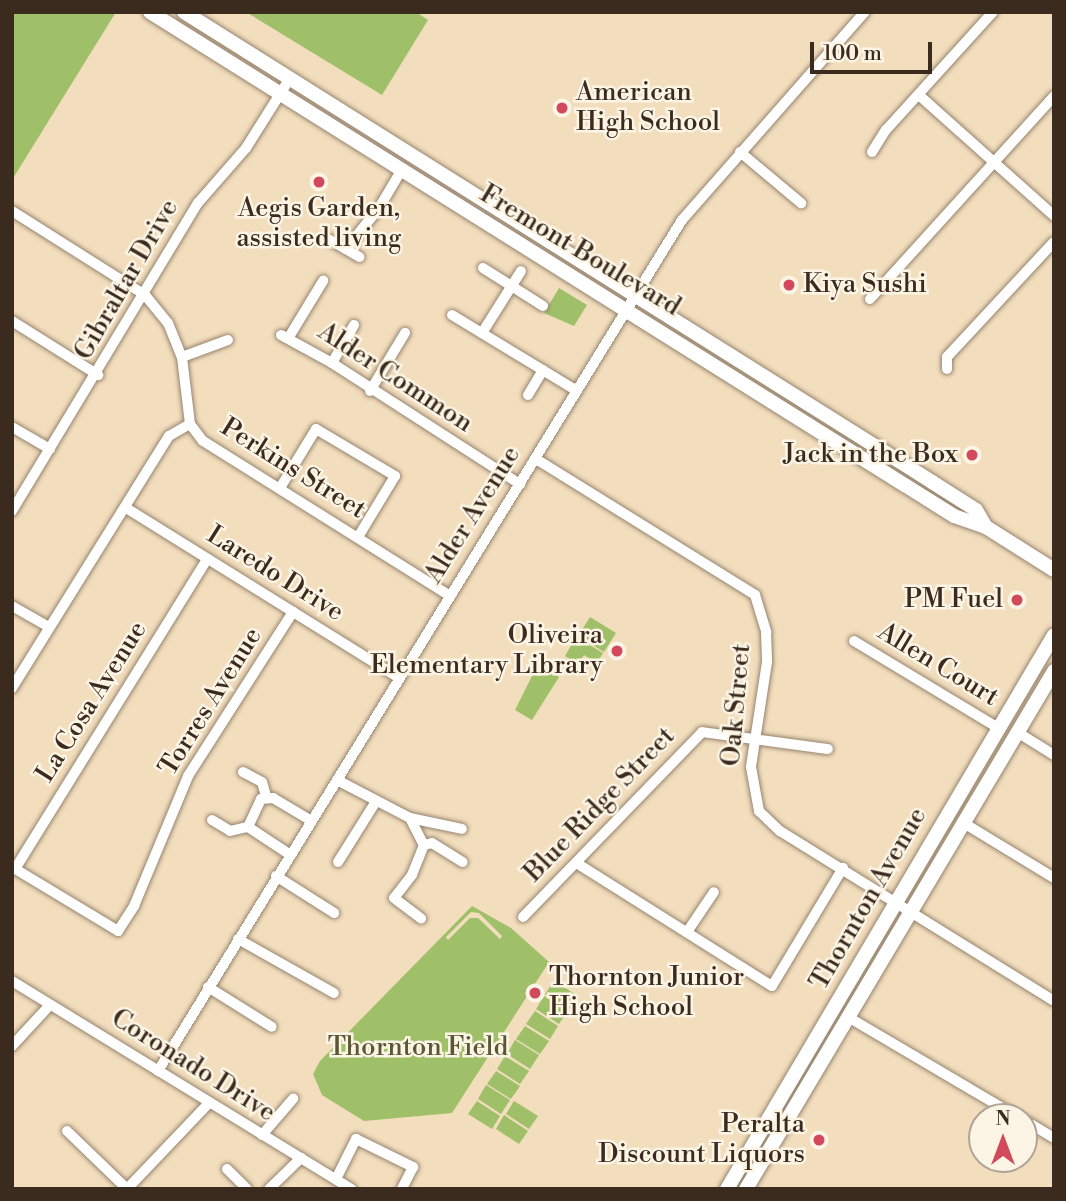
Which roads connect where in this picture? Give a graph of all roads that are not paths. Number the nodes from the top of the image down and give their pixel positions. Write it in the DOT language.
graph roads {
  1 [pos="149,12"];
  2 [pos="184,12"];
  3 [pos="865,12"];
  4 [pos="993,12"];
  5 [pos="290,78"];
  6 [pos="279,94"];
  7 [pos="920,96"];
  8 [pos="1054,96"];
  9 [pos="740,152"];
  10 [pos="872,152"];
  11 [pos="994,162"];
  12 [pos="401,170"];
  13 [pos="802,203"];
  14 [pos="12,211"];
  15 [pos="1054,216"];
  16 [pos="330,240"];
  17 [pos="1054,242"];
  18 [pos="346,249"];
  19 [pos="359,257"];
  20 [pos="483,268"];
  21 [pos="521,271"];
  22 [pos="323,281"];
  23 [pos="512,286"];
  24 [pos="638,294"];
  25 [pos="145,295"];
  26 [pos="870,299"];
  27 [pos="543,306"];
  28 [pos="628,310"];
  29 [pos="452,315"];
  30 [pos="12,321"];
  31 [pos="354,325"];
  32 [pos="482,333"];
  33 [pos="405,334"];
  34 [pos="228,340"];
  35 [pos="182,357"];
  36 [pos="332,363"];
  37 [pos="947,369"];
  38 [pos="542,370"];
  39 [pos="99,375"];
  40 [pos="370,391"];
  41 [pos="578,391"];
  42 [pos="528,395"];
  43 [pos="190,424"];
  44 [pos="12,426"];
  45 [pos="50,449"];
  46 [pos="536,459"];
  47 [pos="520,484"];
  48 [pos="280,488"];
  49 [pos="126,508"];
  50 [pos="12,511"];
  51 [pos="986,527"];
  52 [pos="358,537"];
  53 [pos="207,559"];
  54 [pos="1054,570"];
  55 [pos="450,596"];
  56 [pos="12,606"];
  57 [pos="293,612"];
  58 [pos="49,627"];
  59 [pos="1054,635"];
  60 [pos="854,641"];
  61 [pos="1054,671"];
  62 [pos="399,678"];
  63 [pos="12,688"];
  64 [pos="998,729"];
  65 [pos="1017,732"];
  66 [pos="755,740"];
  67 [pos="828,749"];
  68 [pos="1054,755"];
  69 [pos="243,772"];
  70 [pos="337,780"];
  71 [pos="266,796"];
  72 [pos="375,803"];
  73 [pos="410,818"];
  74 [pos="212,820"];
  75 [pos="310,820"];
  76 [pos="962,822"];
  77 [pos="248,827"];
  78 [pos="462,829"];
  79 [pos="424,845"];
  80 [pos="289,854"];
  81 [pos="338,862"];
  82 [pos="462,862"];
  83 [pos="578,864"];
  84 [pos="13,868"];
  85 [pos="843,868"];
  86 [pos="276,876"];
  87 [pos="1054,878"];
  88 [pos="714,892"];
  89 [pos="897,902"];
  90 [pos="909,912"];
  91 [pos="334,913"];
  92 [pos="523,917"];
  93 [pos="421,918"];
  94 [pos="687,932"];
  95 [pos="238,939"];
  96 [pos="12,981"];
  97 [pos="208,987"];
  98 [pos="334,993"];
  99 [pos="1054,1001"];
  100 [pos="50,1005"];
  101 [pos="848,1017"];
  102 [pos="272,1027"];
  103 [pos="12,1046"];
  104 [pos="158,1071"];
  105 [pos="293,1099"];
  106 [pos="209,1103"];
  107 [pos="994,1103"];
  108 [pos="1038,1128"];
  109 [pos="67,1131"];
  110 [pos="261,1135"];
  111 [pos="1054,1138"];
  112 [pos="301,1158"];
  113 [pos="228,1169"];
  114 [pos="336,1179"];
  115 [pos="127,1189"];
  116 [pos="247,1189"];
  117 [pos="269,1189"];
  118 [pos="351,1189"];
  119 [pos="402,1189"];
  120 [pos="727,1189"];
  121 [pos="746,1189"];
  1 -- 6 [label="main road, Fremont Boulevard"];
  2 -- 5 [label="main road, Fremont Boulevard"];
  3 -- 9 [label="street, Alder Avenue"];
  4 -- 7 [label="street"];
  5 -- 6 [label="street, Gibraltar Drive"];
  5 -- 24 [label="main road, Fremont Boulevard"];
  6 -- 12 [label="main road, Fremont Boulevard"];
  6 -- 25 [label="street, Gibraltar Drive"];
  7 -- 10 [label="street"];
  7 -- 11 [label="street"];
  8 -- 11 [label="street"];
  9 -- 13 [label="street"];
  9 -- 24 [label="street, Alder Avenue"];
  11 -- 15 [label="street"];
  11 -- 26 [label="street"];
  12 -- 18 [label="street"];
  12 -- 28 [label="main road, Fremont Boulevard"];
  14 -- 25 [label="street, Perkins Street"];
  16 -- 18 [label="street"];
  17 -- 37 [label="street"];
  18 -- 19 [label="street"];
  20 -- 23 [label="street"];
  21 -- 23 [label="street"];
  22 -- 36 [label="street, Alder Common"];
  23 -- 27 [label="street"];
  23 -- 32 [label="street"];
  24 -- 28 [label="street, Alder Avenue"];
  24 -- 51 [label="main road, Fremont Boulevard"];
  25 -- 35 [label="street, Perkins Street"];
  25 -- 39 [label="street, Gibraltar Drive"];
  28 -- 41 [label="street, Alder Avenue"];
  28 -- 51 [label="main road, Fremont Boulevard"];
  29 -- 32 [label="street"];
  30 -- 39 [label="street"];
  31 -- 36 [label="street"];
  32 -- 38 [label="street"];
  33 -- 40 [label="street"];
  34 -- 35 [label="street"];
  35 -- 43 [label="street, Perkins Street"];
  36 -- 40 [label="street, Alder Common"];
  38 -- 41 [label="street"];
  38 -- 42 [label="street"];
  39 -- 45 [label="street, Gibraltar Drive"];
  40 -- 47 [label="street, Alder Common"];
  41 -- 46 [label="street, Alder Avenue"];
  43 -- 48 [label="street, Perkins Street"];
  43 -- 49 [label="street"];
  44 -- 45 [label="street"];
  45 -- 50 [label="street, Gibraltar Drive"];
  46 -- 47 [label="street, Alder Avenue"];
  46 -- 66 [label="street, Oak Street"];
  47 -- 55 [label="street, Alder Avenue"];
  48 -- 52 [label="street, Perkins Street"];
  48 -- 52 [label="street"];
  49 -- 53 [label="street, Laredo Drive"];
  49 -- 58 [label="street"];
  51 -- 54 [label="main road, Fremont Boulevard"];
  52 -- 55 [label="street, Perkins Street"];
  53 -- 57 [label="street, Laredo Drive"];
  53 -- 84 [label="street, La Cosa Avenue"];
  55 -- 62 [label="street, Alder Avenue"];
  56 -- 58 [label="street"];
  57 -- 62 [label="street, Laredo Drive"];
  57 -- 84 [label="street, Torres Avenue"];
  58 -- 63 [label="street"];
  59 -- 64 [label="main road, Thornton Avenue"];
  60 -- 64 [label="street, Allen Court"];
  61 -- 65 [label="main road, Thornton Avenue"];
  62 -- 70 [label="street, Alder Avenue"];
  64 -- 89 [label="main road, Thornton Avenue"];
  65 -- 68 [label="street"];
  65 -- 76 [label="main road, Thornton Avenue"];
  66 -- 67 [label="street"];
  66 -- 83 [label="street, Blue Ridge Street"];
  66 -- 85 [label="street, Oak Street"];
  69 -- 71 [label="street"];
  70 -- 72 [label="street"];
  70 -- 75 [label="street, Alder Avenue"];
  71 -- 75 [label="street"];
  71 -- 77 [label="street"];
  72 -- 73 [label="street"];
  72 -- 81 [label="street"];
  73 -- 78 [label="street"];
  73 -- 79 [label="street"];
  74 -- 77 [label="street"];
  75 -- 80 [label="street, Alder Avenue"];
  76 -- 87 [label="street"];
  76 -- 90 [label="main road, Thornton Avenue"];
  77 -- 80 [label="street"];
  79 -- 82 [label="street"];
  79 -- 93 [label="street"];
  80 -- 86 [label="street, Alder Avenue"];
  83 -- 92 [label="street, Blue Ridge Street"];
  83 -- 94 [label="street"];
  85 -- 89 [label="street, Oak Street"];
  85 -- 94 [label="street"];
  86 -- 91 [label="street"];
  86 -- 95 [label="street, Alder Avenue"];
  88 -- 94 [label="street"];
  89 -- 90 [label="street, Oak Street"];
  89 -- 120 [label="main road, Thornton Avenue"];
  90 -- 99 [label="street, Oak Street"];
  90 -- 101 [label="main road, Thornton Avenue"];
  95 -- 97 [label="street, Alder Avenue"];
  95 -- 98 [label="street"];
  96 -- 100 [label="street, Coronado Drive"];
  97 -- 102 [label="street"];
  97 -- 104 [label="street, Alder Avenue"];
  100 -- 103 [label="street"];
  100 -- 104 [label="street, Coronado Drive"];
  101 -- 107 [label="street"];
  101 -- 121 [label="main road, Thornton Avenue"];
  104 -- 106 [label="street, Coronado Drive"];
  105 -- 110 [label="street"];
  106 -- 110 [label="street, Coronado Drive"];
  106 -- 115 [label="street"];
  108 -- 111 [label="street"];
  109 -- 115 [label="street"];
  110 -- 112 [label="street, Coronado Drive"];
  112 -- 114 [label="street, Coronado Drive"];
  112 -- 117 [label="street"];
  113 -- 116 [label="street"];
  114 -- 118 [label="street, Coronado Drive"];
  114 -- 119 [label="street"];
}
